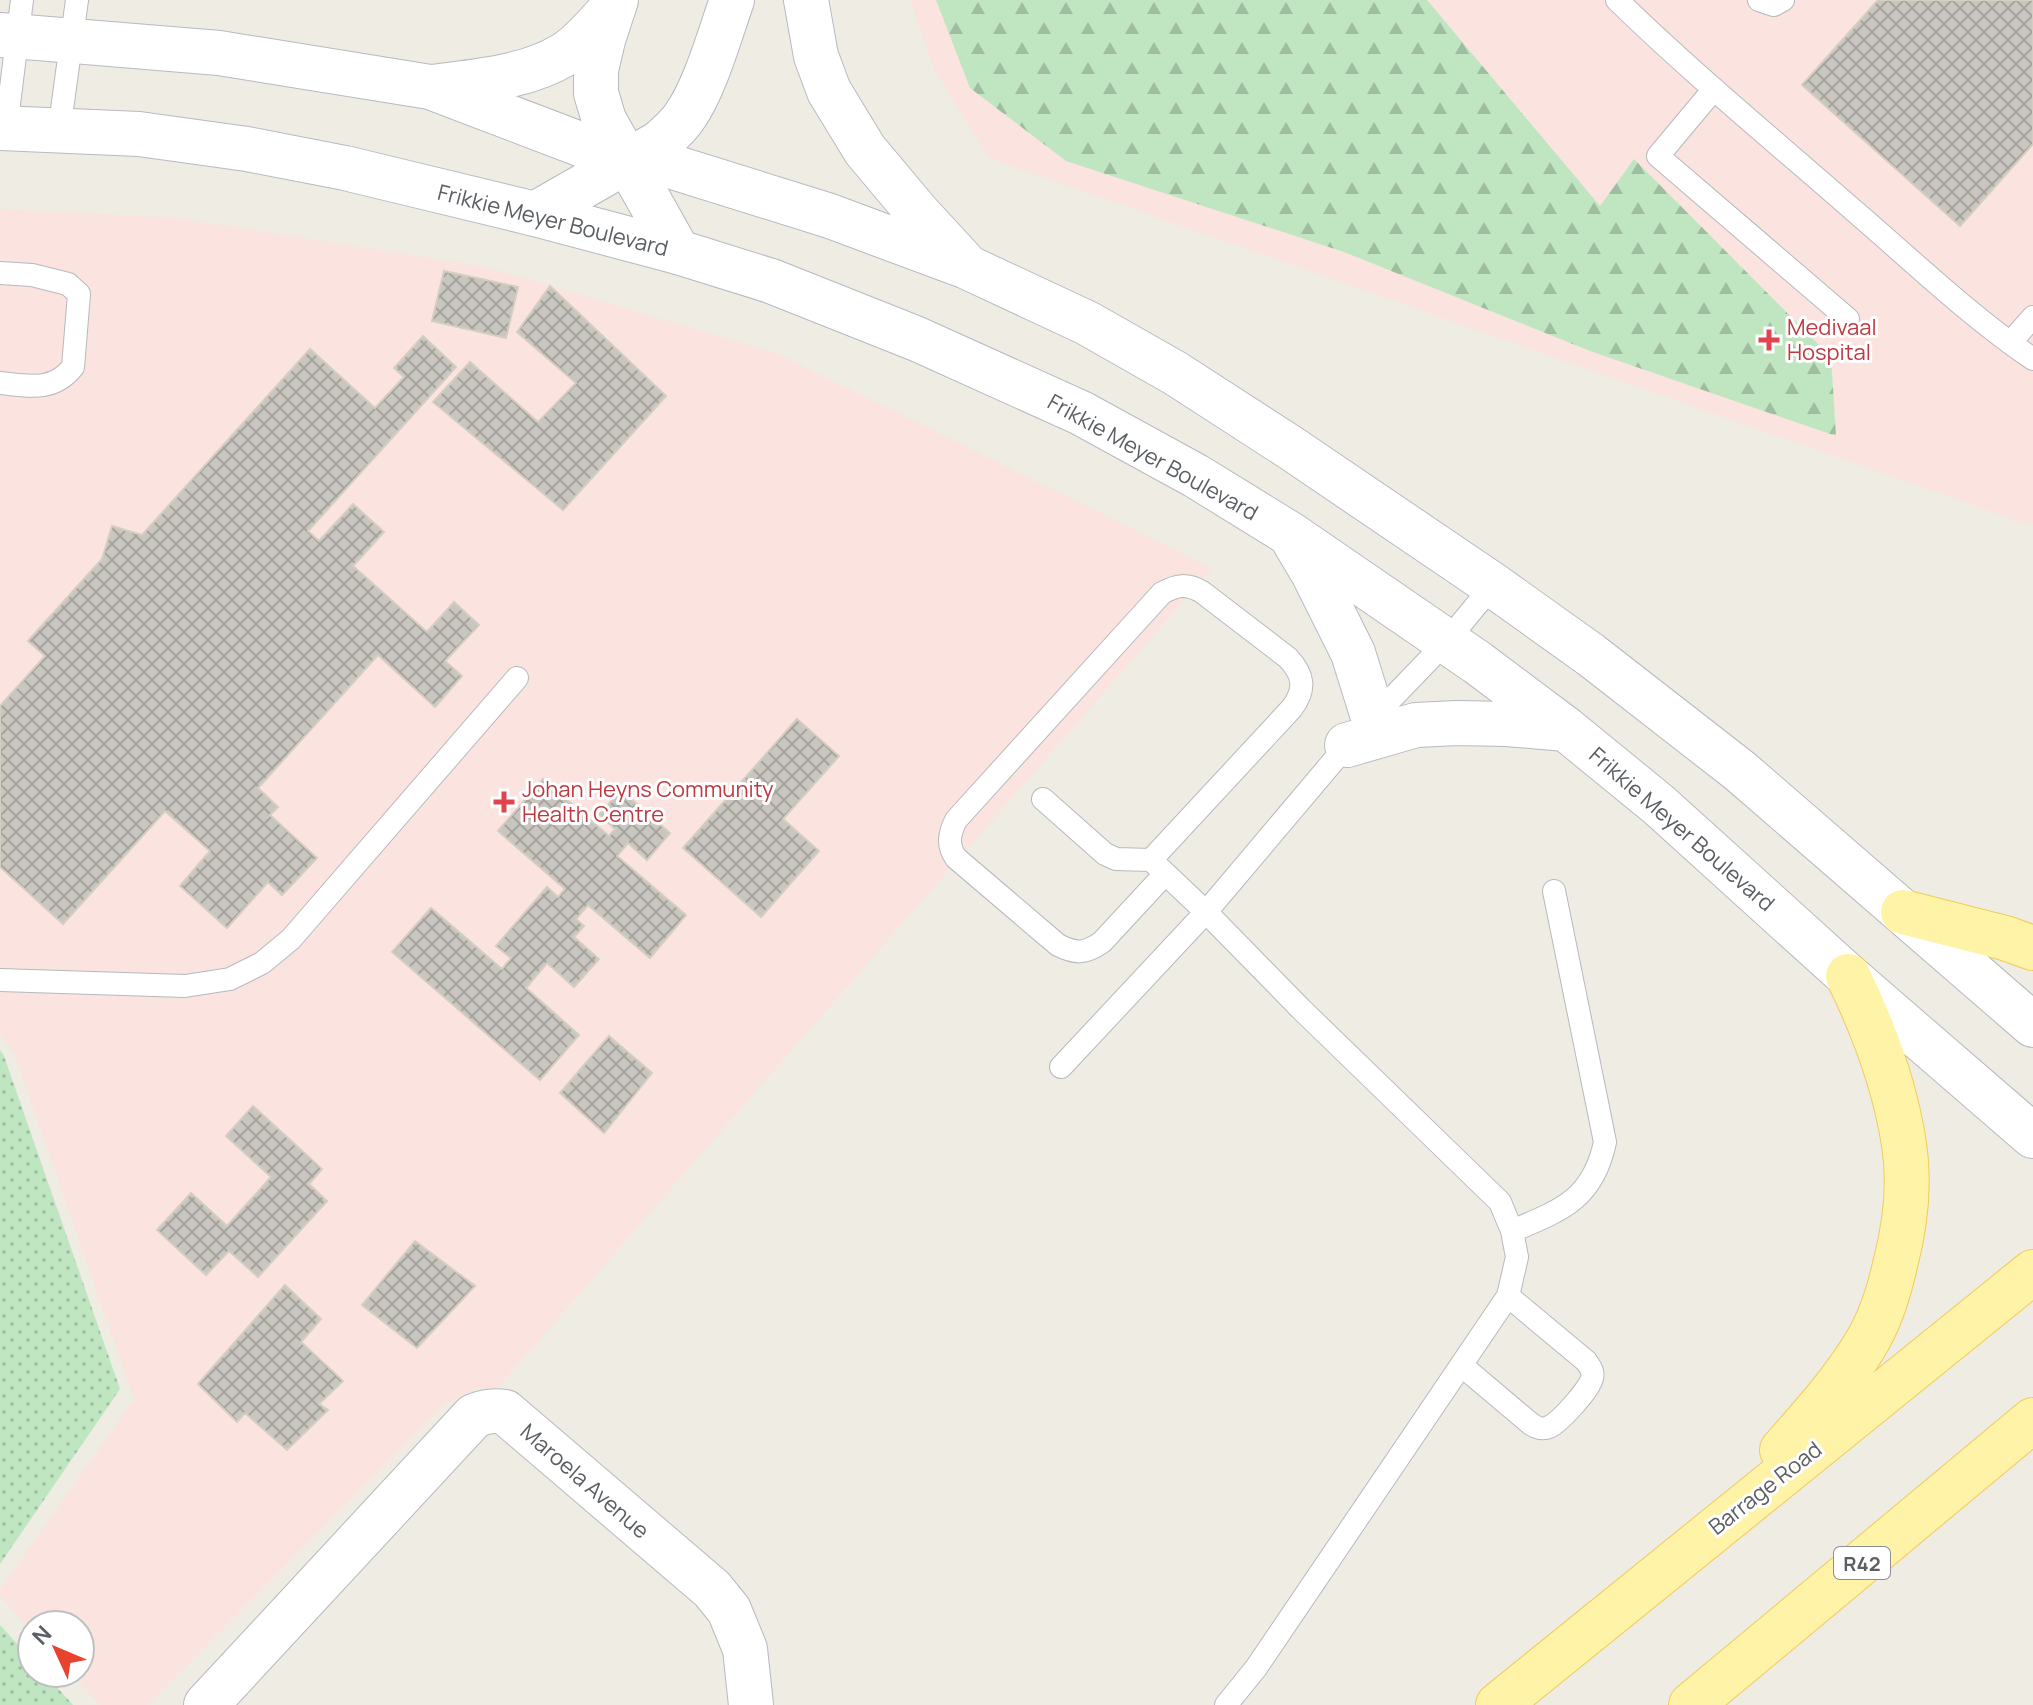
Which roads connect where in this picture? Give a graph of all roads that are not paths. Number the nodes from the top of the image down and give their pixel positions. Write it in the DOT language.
graph roads {
  1 [pos="732,0"];
  2 [pos="806,0"];
  3 [pos="1617,0"];
  4 [pos="1759,0"];
  5 [pos="1783,0"];
  6 [pos="615,3"];
  7 [pos="74,20"];
  8 [pos="13,23"];
  9 [pos="430,87"];
  10 [pos="1714,89"];
  11 [pos="3,128"];
  12 [pos="59,131"];
  13 [pos="627,162"];
  14 [pos="535,214"];
  15 [pos="678,252"];
  16 [pos="967,267"];
  17 [pos="0,273"];
  18 [pos="2033,317"];
  19 [pos="1848,319"];
  20 [pos="2010,343"];
  21 [pos="2033,359"];
  22 [pos="0,383"];
  23 [pos="1290,534"];
  24 [pos="1493,585"];
  25 [pos="1446,642"];
  26 [pos="517,678"];
  27 [pos="1566,729"];
  28 [pos="1360,731"];
  29 [pos="1043,799"];
  30 [pos="1158,867"];
  31 [pos="1554,891"];
  32 [pos="1206,912"];
  33 [pos="1903,912"];
  34 [pos="2033,948"];
  35 [pos="1848,976"];
  36 [pos="0,980"];
  37 [pos="2033,1025"];
  38 [pos="1061,1067"];
  39 [pos="2033,1136"];
  40 [pos="1512,1231"];
  41 [pos="2033,1272"];
  42 [pos="1508,1296"];
  43 [pos="1461,1365"];
  44 [pos="2033,1420"];
  45 [pos="2033,1442"];
  46 [pos="1985,1460"];
  47 [pos="1709,1533"];
  48 [pos="206,1705"];
  49 [pos="751,1705"];
  50 [pos="1226,1705"];
  51 [pos="1498,1705"];
  52 [pos="1691,1705"];
  1 -- 13 [label="main road"];
  2 -- 16 [label="main road"];
  3 -- 10 [label="lane"];
  4 -- 5 [label="lane"];
  6 -- 9 [label="main road"];
  6 -- 13 [label="main road"];
  7 -- 8 [label="main road"];
  7 -- 9 [label="main road"];
  7 -- 12 [label="lane"];
  8 -- 11 [label="lane"];
  9 -- 13 [label="main road"];
  10 -- 19 [label="lane"];
  10 -- 20 [label="lane"];
  11 -- 12 [label="main road, Frikkie Meyer Boulevard"];
  12 -- 14 [label="main road, Frikkie Meyer Boulevard"];
  13 -- 14 [label="main road"];
  13 -- 15 [label="main road"];
  13 -- 16 [label="main road"];
  14 -- 15 [label="main road, Frikkie Meyer Boulevard"];
  15 -- 23 [label="main road, Frikkie Meyer Boulevard"];
  16 -- 24 [label="main road"];
  17 -- 22 [label="lane"];
  18 -- 20 [label="lane"];
  20 -- 21 [label="lane"];
  23 -- 25 [label="main road, Frikkie Meyer Boulevard"];
  23 -- 28 [label="main road"];
  24 -- 25 [label="lane"];
  24 -- 33 [label="main road"];
  25 -- 27 [label="main road, Frikkie Meyer Boulevard"];
  25 -- 28 [label="lane"];
  26 -- 36 [label="lane"];
  27 -- 28 [label="main road"];
  27 -- 35 [label="main road, Frikkie Meyer Boulevard"];
  28 -- 32 [label="lane"];
  29 -- 30 [label="lane"];
  30 -- 30 [label="lane"];
  30 -- 32 [label="lane"];
  31 -- 40 [label="lane"];
  32 -- 38 [label="lane"];
  32 -- 40 [label="lane"];
  33 -- 34 [label="main road"];
  33 -- 37 [label="main road"];
  35 -- 39 [label="main road, Frikkie Meyer Boulevard"];
  35 -- 47 [label="main road"];
  40 -- 42 [label="lane"];
  41 -- 47 [label="main road, Barrage Road"];
  42 -- 43 [label="lane"];
  42 -- 43 [label="lane"];
  43 -- 50 [label="lane"];
  44 -- 46 [label="main road, R42"];
  45 -- 46 [label="main road"];
  46 -- 52 [label="main road, R42"];
  47 -- 51 [label="main road, Barrage Road"];
  48 -- 49 [label="main road, Maroela Avenue"];
}
